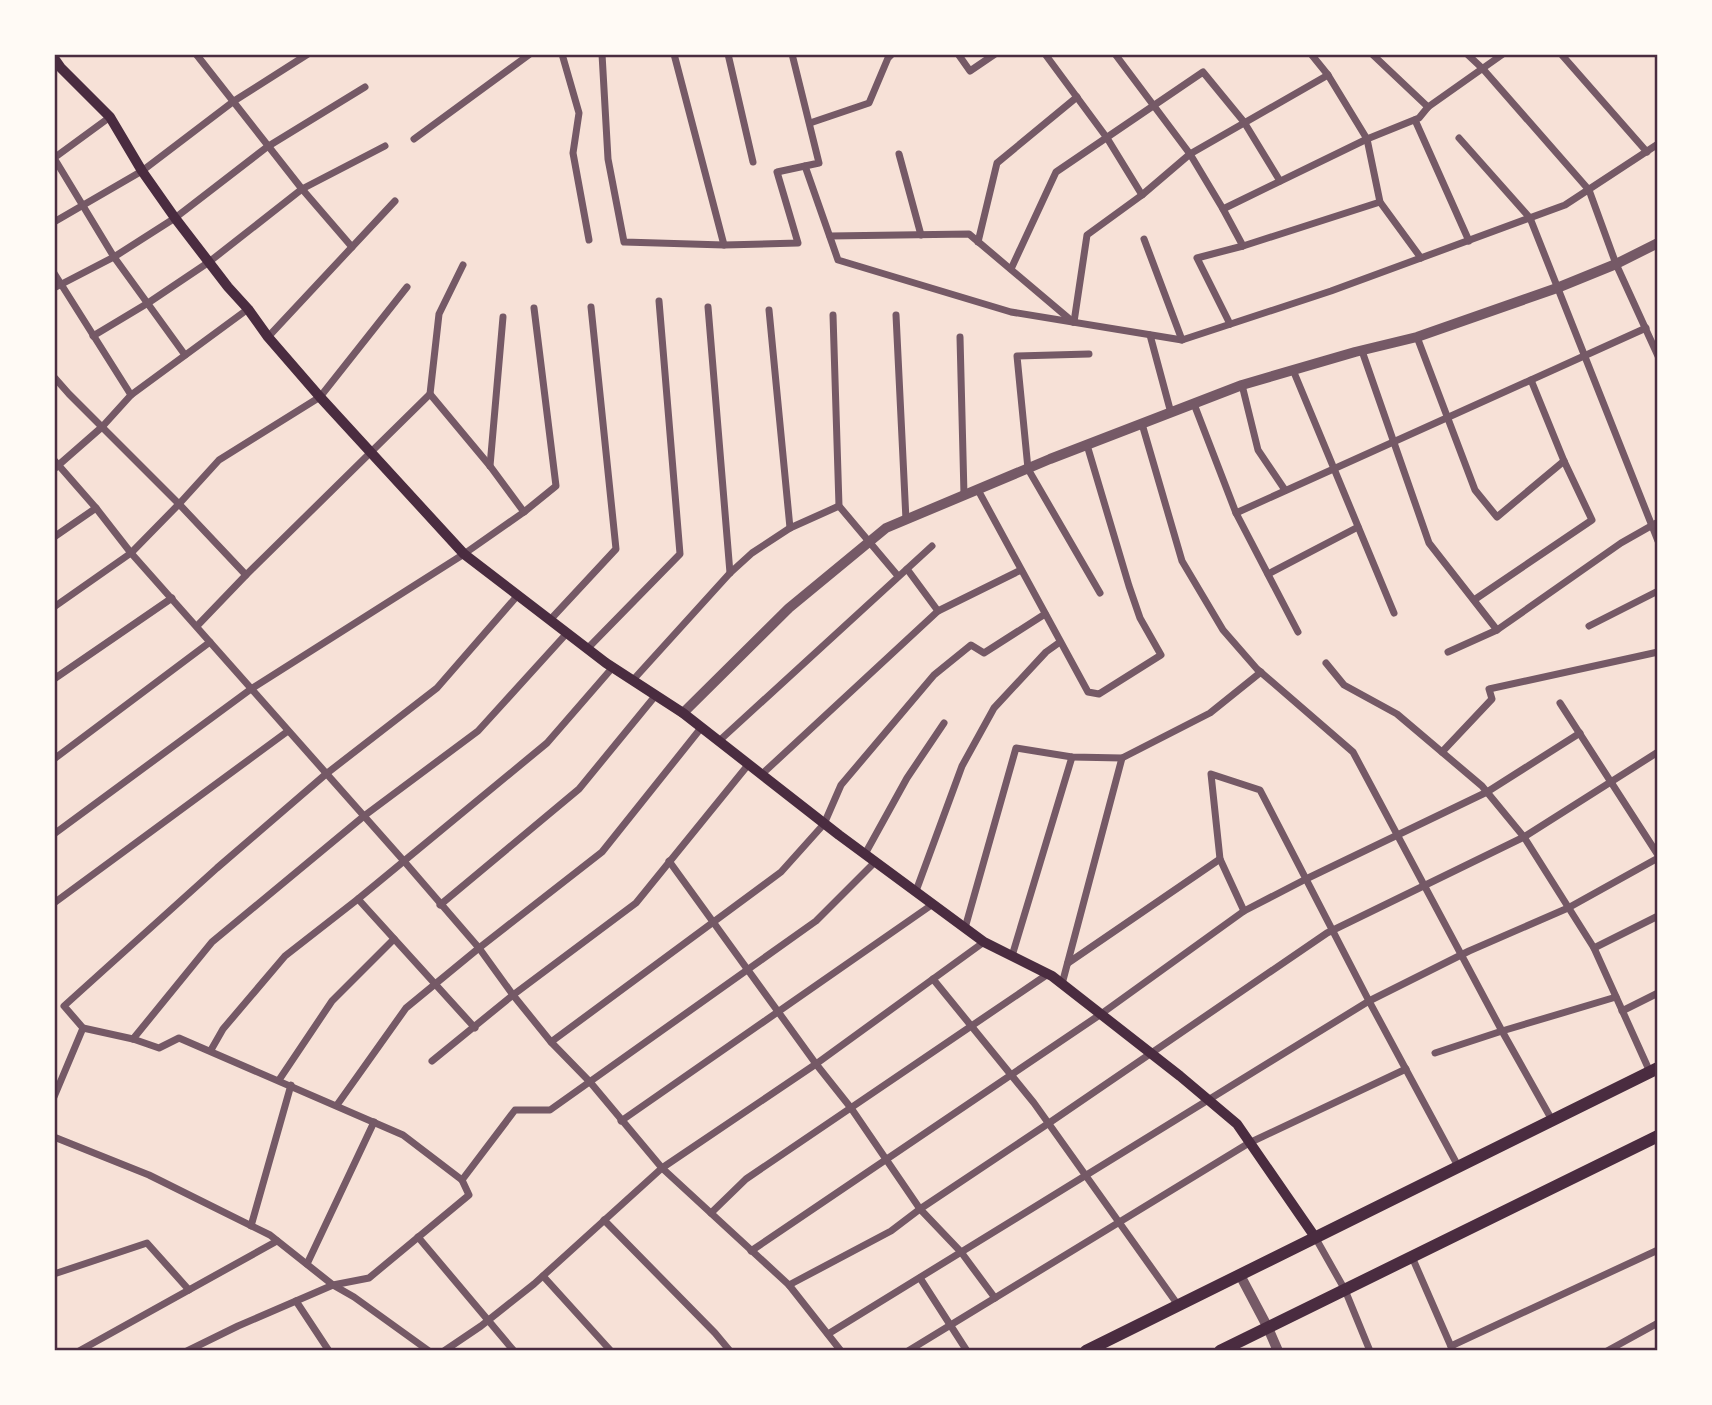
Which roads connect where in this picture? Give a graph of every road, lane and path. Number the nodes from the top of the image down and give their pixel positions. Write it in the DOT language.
graph roads {
  1 [pos="196,54"];
  2 [pos="308,54"];
  3 [pos="530,54"];
  4 [pos="562,54"];
  5 [pos="602,54"];
  6 [pos="674,54"];
  7 [pos="728,54"];
  8 [pos="792,54"];
  9 [pos="958,54"];
  10 [pos="995,54"];
  11 [pos="1045,54"];
  12 [pos="1115,54"];
  13 [pos="1311,54"];
  14 [pos="1372,54"];
  15 [pos="1467,54"];
  16 [pos="1503,54"];
  17 [pos="1561,54"];
  18 [pos="889,55"];
  19 [pos="56,67"];
  20 [pos="1483,69"];
  21 [pos="1328,75"];
  22 [pos="365,87"];
  23 [pos="1077,97"];
  24 [pos="234,101"];
  25 [pos="1154,106"];
  26 [pos="1428,107"];
  27 [pos="110,117"];
  28 [pos="1415,120"];
  29 [pos="1244,122"];
  30 [pos="810,123"];
  31 [pos="1107,138"];
  32 [pos="1459,138"];
  33 [pos="414,139"];
  34 [pos="1367,139"];
  35 [pos="1658,144"];
  36 [pos="385,146"];
  37 [pos="267,147"];
  38 [pos="1647,152"];
  39 [pos="898,154"];
  40 [pos="1190,154"];
  41 [pos="54,158"];
  42 [pos="753,162"];
  43 [pos="805,166"];
  44 [pos="142,171"];
  45 [pos="1280,181"];
  46 [pos="302,189"];
  47 [pos="1589,190"];
  48 [pos="1142,195"];
  49 [pos="395,201"];
  50 [pos="1380,202"];
  51 [pos="84,206"];
  52 [pos="1223,209"];
  53 [pos="175,218"];
  54 [pos="1530,218"];
  55 [pos="54,222"];
  56 [pos="921,235"];
  57 [pos="830,236"];
  58 [pos="1143,239"];
  59 [pos="589,240"];
  60 [pos="1469,241"];
  61 [pos="978,242"];
  62 [pos="1658,243"];
  63 [pos="724,245"];
  64 [pos="1243,246"];
  65 [pos="352,247"];
  66 [pos="114,257"];
  67 [pos="1421,258"];
  68 [pos="209,262"];
  69 [pos="1616,264"];
  70 [pos="463,265"];
  71 [pos="1011,269"];
  72 [pos="54,273"];
  73 [pos="57,286"];
  74 [pos="407,287"];
  75 [pos="1557,288"];
  76 [pos="659,301"];
  77 [pos="148,303"];
  78 [pos="592,307"];
  79 [pos="708,307"];
  80 [pos="534,308"];
  81 [pos="248,309"];
  82 [pos="769,310"];
  83 [pos="833,315"];
  84 [pos="896,315"];
  85 [pos="503,317"];
  86 [pos="1074,322"];
  87 [pos="1230,324"];
  88 [pos="1646,328"];
  89 [pos="1150,335"];
  90 [pos="93,337"];
  91 [pos="268,337"];
  92 [pos="960,337"];
  93 [pos="1417,337"];
  94 [pos="1182,340"];
  95 [pos="1362,351"];
  96 [pos="1089,354"];
  97 [pos="185,355"];
  98 [pos="1584,356"];
  99 [pos="1658,356"];
  100 [pos="1293,370"];
  101 [pos="54,377"];
  102 [pos="1531,380"];
  103 [pos="1242,385"];
  104 [pos="430,394"];
  105 [pos="131,395"];
  106 [pos="320,397"];
  107 [pos="1194,404"];
  108 [pos="1171,412"];
  109 [pos="1447,418"];
  110 [pos="1142,424"];
  111 [pos="102,427"];
  112 [pos="1394,442"];
  113 [pos="1087,445"];
  114 [pos="371,452"];
  115 [pos="1564,461"];
  116 [pos="56,465"];
  117 [pos="490,466"];
  118 [pos="1334,468"];
  119 [pos="1028,469"];
  120 [pos="978,489"];
  121 [pos="1285,490"];
  122 [pos="964,495"];
  123 [pos="179,504"];
  124 [pos="839,506"];
  125 [pos="96,508"];
  126 [pos="524,512"];
  127 [pos="1236,513"];
  128 [pos="905,520"];
  129 [pos="1655,524"];
  130 [pos="1358,527"];
  131 [pos="790,528"];
  132 [pos="54,537"];
  133 [pos="869,541"];
  134 [pos="1658,541"];
  135 [pos="932,546"];
  136 [pos="131,553"];
  137 [pos="464,554"];
  138 [pos="907,569"];
  139 [pos="1021,569"];
  140 [pos="730,573"];
  141 [pos="1268,574"];
  142 [pos="246,575"];
  143 [pos="898,576"];
  144 [pos="1658,591"];
  145 [pos="1100,593"];
  146 [pos="518,595"];
  147 [pos="172,598"];
  148 [pos="1474,600"];
  149 [pos="54,607"];
  150 [pos="938,611"];
  151 [pos="1394,613"];
  152 [pos="1045,614"];
  153 [pos="550,620"];
  154 [pos="197,626"];
  155 [pos="1589,626"];
  156 [pos="1497,630"];
  157 [pos="1298,632"];
  158 [pos="567,633"];
  159 [pos="210,642"];
  160 [pos="1060,642"];
  161 [pos="588,648"];
  162 [pos="1448,652"];
  163 [pos="1658,652"];
  164 [pos="1326,663"];
  165 [pos="613,667"];
  166 [pos="1261,672"];
  167 [pos="54,679"];
  168 [pos="633,680"];
  169 [pos="251,688"];
  170 [pos="656,695"];
  171 [pos="1560,703"];
  172 [pos="683,713"];
  173 [pos="944,723"];
  174 [pos="701,728"];
  175 [pos="288,731"];
  176 [pos="1580,733"];
  177 [pos="719,741"];
  178 [pos="1442,752"];
  179 [pos="1658,752"];
  180 [pos="1072,757"];
  181 [pos="1122,758"];
  182 [pos="54,759"];
  183 [pos="748,765"];
  184 [pos="326,774"];
  185 [pos="761,775"];
  186 [pos="1610,783"];
  187 [pos="1487,792"];
  188 [pos="364,816"];
  189 [pos="824,824"];
  190 [pos="54,834"];
  191 [pos="1397,835"];
  192 [pos="1524,837"];
  193 [pos="865,854"];
  194 [pos="1658,856"];
  195 [pos="1220,859"];
  196 [pos="403,860"];
  197 [pos="670,861"];
  198 [pos="875,862"];
  199 [pos="1306,878"];
  200 [pos="1424,886"];
  201 [pos="916,891"];
  202 [pos="358,899"];
  203 [pos="54,903"];
  204 [pos="933,904"];
  205 [pos="440,905"];
  206 [pos="1568,908"];
  207 [pos="1244,911"];
  208 [pos="1658,916"];
  209 [pos="713,922"];
  210 [pos="965,928"];
  211 [pos="1333,930"];
  212 [pos="394,939"];
  213 [pos="984,942"];
  214 [pos="479,948"];
  215 [pos="1594,948"];
  216 [pos="1462,955"];
  217 [pos="1012,956"];
  218 [pos="1068,963"];
  219 [pos="748,970"];
  220 [pos="1048,974"];
  221 [pos="933,979"];
  222 [pos="435,984"];
  223 [pos="1062,984"];
  224 [pos="1658,993"];
  225 [pos="513,995"];
  226 [pos="1616,998"];
  227 [pos="1369,1001"];
  228 [pos="1622,1011"];
  229 [pos="778,1012"];
  230 [pos="1101,1014"];
  231 [pos="971,1026"];
  232 [pos="83,1028"];
  233 [pos="475,1028"];
  234 [pos="1502,1031"];
  235 [pos="133,1039"];
  236 [pos="551,1042"];
  237 [pos="211,1050"];
  238 [pos="1151,1053"];
  239 [pos="1435,1053"];
  240 [pos="432,1061"];
  241 [pos="816,1064"];
  242 [pos="1406,1069"];
  243 [pos="1654,1070"];
  244 [pos="1011,1075"];
  245 [pos="279,1080"];
  246 [pos="590,1082"];
  247 [pos="291,1085"];
  248 [pos="54,1097"];
  249 [pos="1208,1100"];
  250 [pos="337,1105"];
  251 [pos="851,1108"];
  252 [pos="1552,1120"];
  253 [pos="621,1121"];
  254 [pos="374,1122"];
  255 [pos="1049,1123"];
  256 [pos="54,1136"];
  257 [pos="1658,1136"];
  258 [pos="1249,1143"];
  259 [pos="885,1160"];
  260 [pos="1458,1166"];
  261 [pos="662,1168"];
  262 [pos="1086,1175"];
  263 [pos="461,1180"];
  264 [pos="920,1209"];
  265 [pos="711,1213"];
  266 [pos="604,1220"];
  267 [pos="1119,1222"];
  268 [pos="251,1226"];
  269 [pos="418,1237"];
  270 [pos="1315,1237"];
  271 [pos="278,1241"];
  272 [pos="1658,1250"];
  273 [pos="751,1251"];
  274 [pos="961,1252"];
  275 [pos="1412,1257"];
  276 [pos="307,1264"];
  277 [pos="54,1274"];
  278 [pos="1240,1275"];
  279 [pos="543,1276"];
  280 [pos="920,1278"];
  281 [pos="334,1285"];
  282 [pos="789,1285"];
  283 [pos="189,1290"];
  284 [pos="1345,1290"];
  285 [pos="995,1298"];
  286 [pos="296,1301"];
  287 [pos="1178,1306"];
  288 [pos="488,1320"];
  289 [pos="1658,1322"];
  290 [pos="950,1325"];
  291 [pos="1268,1328"];
  292 [pos="828,1334"];
  293 [pos="1452,1349"];
  294 [pos="79,1351"];
  295 [pos="187,1351"];
  296 [pos="329,1351"];
  297 [pos="429,1351"];
  298 [pos="444,1351"];
  299 [pos="514,1351"];
  300 [pos="611,1351"];
  301 [pos="730,1351"];
  302 [pos="841,1351"];
  303 [pos="908,1351"];
  304 [pos="967,1351"];
  305 [pos="1086,1351"];
  306 [pos="1220,1351"];
  307 [pos="1278,1351"];
  308 [pos="1370,1351"];
  309 [pos="1607,1351"];
  1 -- 24 [label="street"];
  2 -- 24 [label="street"];
  3 -- 33 [label="street"];
  4 -- 59 [label="street"];
  5 -- 63 [label="street"];
  6 -- 63 [label="street"];
  7 -- 42 [label="street"];
  8 -- 30 [label="street"];
  9 -- 10 [label="street"];
  11 -- 23 [label="street"];
  12 -- 25 [label="street"];
  13 -- 21 [label="street"];
  14 -- 26 [label="street"];
  15 -- 20 [label="street"];
  16 -- 20 [label="street"];
  17 -- 38 [label="street"];
  18 -- 30 [label="street"];
  19 -- 27 [label="main road"];
  20 -- 26 [label="street"];
  20 -- 47 [label="street"];
  21 -- 29 [label="street"];
  21 -- 34 [label="street"];
  22 -- 37 [label="street"];
  23 -- 31 [label="street"];
  23 -- 61 [label="street"];
  24 -- 37 [label="street"];
  24 -- 44 [label="street"];
  25 -- 29 [label="street"];
  25 -- 31 [label="street"];
  25 -- 40 [label="street"];
  26 -- 28 [label="street"];
  27 -- 41 [label="street"];
  27 -- 44 [label="main road"];
  28 -- 34 [label="street"];
  28 -- 60 [label="street"];
  29 -- 40 [label="street"];
  29 -- 45 [label="street"];
  30 -- 43 [label="street"];
  31 -- 48 [label="street"];
  31 -- 71 [label="street"];
  32 -- 54 [label="street"];
  34 -- 45 [label="street"];
  34 -- 50 [label="street"];
  35 -- 38 [label="street"];
  36 -- 46 [label="street"];
  37 -- 46 [label="street"];
  37 -- 53 [label="street"];
  38 -- 47 [label="street"];
  39 -- 56 [label="street"];
  40 -- 48 [label="street"];
  40 -- 52 [label="street"];
  41 -- 51 [label="street"];
  43 -- 57 [label="street"];
  43 -- 63 [label="street"];
  44 -- 51 [label="street"];
  44 -- 53 [label="main road"];
  45 -- 52 [label="street"];
  46 -- 65 [label="street"];
  46 -- 68 [label="street"];
  47 -- 54 [label="street"];
  47 -- 69 [label="street"];
  48 -- 86 [label="street"];
  49 -- 65 [label="street"];
  50 -- 64 [label="street"];
  50 -- 67 [label="street"];
  51 -- 55 [label="street"];
  51 -- 66 [label="street"];
  52 -- 64 [label="street"];
  53 -- 66 [label="street"];
  53 -- 68 [label="main road"];
  54 -- 60 [label="street"];
  54 -- 75 [label="street"];
  56 -- 57 [label="street"];
  56 -- 61 [label="street"];
  57 -- 86 [label="street"];
  58 -- 94 [label="street"];
  60 -- 67 [label="street"];
  61 -- 71 [label="street"];
  62 -- 69 [label="street"];
  64 -- 87 [label="street"];
  65 -- 91 [label="street"];
  66 -- 73 [label="street"];
  66 -- 77 [label="street"];
  67 -- 87 [label="street"];
  68 -- 77 [label="street"];
  68 -- 81 [label="main road"];
  69 -- 75 [label="street"];
  69 -- 88 [label="street"];
  70 -- 104 [label="street"];
  71 -- 86 [label="street"];
  72 -- 73 [label="street"];
  73 -- 90 [label="street"];
  74 -- 106 [label="street"];
  75 -- 93 [label="street"];
  75 -- 98 [label="street"];
  76 -- 161 [label="street"];
  77 -- 90 [label="street"];
  77 -- 97 [label="street"];
  78 -- 153 [label="street"];
  79 -- 140 [label="street"];
  80 -- 126 [label="street"];
  81 -- 91 [label="main road"];
  81 -- 97 [label="street"];
  82 -- 131 [label="street"];
  83 -- 124 [label="street"];
  84 -- 128 [label="street"];
  85 -- 117 [label="street"];
  86 -- 89 [label="street"];
  87 -- 94 [label="street"];
  88 -- 98 [label="street"];
  88 -- 99 [label="street"];
  89 -- 94 [label="street"];
  89 -- 108 [label="street"];
  90 -- 105 [label="street"];
  91 -- 106 [label="main road"];
  92 -- 122 [label="street"];
  93 -- 95 [label="street"];
  93 -- 109 [label="street"];
  95 -- 100 [label="street"];
  95 -- 112 [label="street"];
  96 -- 119 [label="street"];
  97 -- 105 [label="street"];
  98 -- 102 [label="street"];
  98 -- 129 [label="street"];
  100 -- 103 [label="street"];
  100 -- 118 [label="street"];
  101 -- 111 [label="street"];
  102 -- 109 [label="street"];
  102 -- 115 [label="street"];
  103 -- 107 [label="street"];
  103 -- 121 [label="street"];
  104 -- 114 [label="street"];
  104 -- 117 [label="street"];
  105 -- 111 [label="street"];
  106 -- 114 [label="main road"];
  106 -- 123 [label="street"];
  107 -- 108 [label="street"];
  107 -- 127 [label="street"];
  108 -- 110 [label="street"];
  109 -- 112 [label="street"];
  109 -- 115 [label="street"];
  110 -- 113 [label="street"];
  110 -- 166 [label="street"];
  111 -- 116 [label="street"];
  111 -- 123 [label="street"];
  112 -- 118 [label="street"];
  112 -- 148 [label="street"];
  113 -- 119 [label="street"];
  113 -- 160 [label="street"];
  114 -- 137 [label="main road"];
  114 -- 142 [label="street"];
  115 -- 148 [label="street"];
  116 -- 125 [label="street"];
  117 -- 126 [label="street"];
  118 -- 121 [label="street"];
  118 -- 130 [label="street"];
  119 -- 120 [label="street"];
  119 -- 145 [label="street"];
  120 -- 122 [label="street"];
  120 -- 139 [label="street"];
  121 -- 127 [label="street"];
  122 -- 128 [label="street"];
  123 -- 136 [label="street"];
  123 -- 142 [label="street"];
  124 -- 131 [label="street"];
  124 -- 133 [label="street"];
  125 -- 132 [label="street"];
  125 -- 136 [label="street"];
  126 -- 137 [label="street"];
  127 -- 141 [label="street"];
  128 -- 133 [label="street"];
  129 -- 134 [label="street"];
  129 -- 156 [label="street"];
  130 -- 141 [label="street"];
  130 -- 151 [label="street"];
  131 -- 140 [label="street"];
  133 -- 143 [label="street"];
  133 -- 172 [label="street"];
  135 -- 138 [label="street"];
  136 -- 147 [label="street"];
  136 -- 149 [label="street"];
  137 -- 146 [label="main road"];
  137 -- 169 [label="street"];
  138 -- 143 [label="street"];
  138 -- 150 [label="street"];
  139 -- 150 [label="street"];
  139 -- 152 [label="street"];
  140 -- 168 [label="street"];
  141 -- 157 [label="street"];
  142 -- 154 [label="street"];
  143 -- 177 [label="street"];
  144 -- 155 [label="street"];
  146 -- 153 [label="main road"];
  146 -- 184 [label="street"];
  147 -- 154 [label="street"];
  147 -- 167 [label="street"];
  148 -- 156 [label="street"];
  150 -- 185 [label="street"];
  152 -- 160 [label="street"];
  152 -- 189 [label="street"];
  153 -- 158 [label="main road"];
  154 -- 159 [label="street"];
  156 -- 162 [label="street"];
  158 -- 161 [label="main road"];
  158 -- 188 [label="street"];
  159 -- 169 [label="street"];
  159 -- 182 [label="street"];
  160 -- 201 [label="street"];
  161 -- 165 [label="main road"];
  163 -- 178 [label="street"];
  164 -- 178 [label="street"];
  165 -- 168 [label="main road"];
  165 -- 196 [label="street"];
  166 -- 181 [label="street"];
  166 -- 191 [label="street"];
  168 -- 170 [label="main road"];
  169 -- 175 [label="street"];
  169 -- 190 [label="street"];
  170 -- 172 [label="main road"];
  170 -- 205 [label="street"];
  171 -- 176 [label="street"];
  172 -- 174 [label="main road"];
  173 -- 193 [label="street"];
  174 -- 177 [label="main road"];
  174 -- 214 [label="street"];
  175 -- 184 [label="street"];
  175 -- 203 [label="street"];
  176 -- 186 [label="street"];
  176 -- 187 [label="street"];
  177 -- 183 [label="main road"];
  178 -- 187 [label="street"];
  179 -- 186 [label="street"];
  180 -- 181 [label="street"];
  180 -- 210 [label="street"];
  180 -- 217 [label="street"];
  181 -- 218 [label="street"];
  183 -- 185 [label="main road"];
  183 -- 197 [label="street"];
  184 -- 188 [label="street"];
  184 -- 232 [label="street"];
  185 -- 189 [label="main road"];
  186 -- 192 [label="street"];
  186 -- 194 [label="street"];
  187 -- 191 [label="street"];
  187 -- 192 [label="street"];
  188 -- 196 [label="street"];
  188 -- 235 [label="street"];
  189 -- 193 [label="main road"];
  189 -- 209 [label="street"];
  191 -- 199 [label="street"];
  191 -- 200 [label="street"];
  192 -- 200 [label="street"];
  192 -- 206 [label="street"];
  193 -- 198 [label="main road"];
  194 -- 206 [label="street"];
  195 -- 199 [label="street"];
  195 -- 207 [label="street"];
  195 -- 218 [label="street"];
  196 -- 202 [label="street"];
  196 -- 205 [label="street"];
  197 -- 209 [label="street"];
  197 -- 225 [label="street"];
  198 -- 201 [label="main road"];
  198 -- 219 [label="street"];
  199 -- 207 [label="street"];
  199 -- 211 [label="street"];
  200 -- 211 [label="street"];
  200 -- 216 [label="street"];
  201 -- 204 [label="main road"];
  202 -- 212 [label="street"];
  202 -- 237 [label="street"];
  204 -- 210 [label="main road"];
  204 -- 229 [label="street"];
  205 -- 214 [label="street"];
  206 -- 215 [label="street"];
  206 -- 216 [label="street"];
  207 -- 230 [label="street"];
  208 -- 215 [label="street"];
  209 -- 219 [label="street"];
  209 -- 236 [label="street"];
  210 -- 213 [label="main road"];
  211 -- 227 [label="street"];
  211 -- 238 [label="street"];
  212 -- 222 [label="street"];
  212 -- 245 [label="street"];
  213 -- 217 [label="main road"];
  213 -- 221 [label="street"];
  214 -- 222 [label="street"];
  214 -- 225 [label="street"];
  215 -- 226 [label="street"];
  216 -- 227 [label="street"];
  216 -- 234 [label="street"];
  217 -- 220 [label="main road"];
  218 -- 223 [label="street"];
  219 -- 229 [label="street"];
  219 -- 246 [label="street"];
  220 -- 223 [label="main road"];
  220 -- 231 [label="street"];
  221 -- 231 [label="street"];
  221 -- 241 [label="street"];
  222 -- 233 [label="street"];
  222 -- 250 [label="street"];
  223 -- 230 [label="main road"];
  224 -- 228 [label="street"];
  225 -- 233 [label="street"];
  225 -- 236 [label="street"];
  226 -- 228 [label="street"];
  226 -- 234 [label="street"];
  227 -- 242 [label="street"];
  227 -- 249 [label="street"];
  228 -- 243 [label="street"];
  229 -- 241 [label="street"];
  229 -- 253 [label="street"];
  230 -- 238 [label="main road"];
  230 -- 244 [label="street"];
  231 -- 244 [label="street"];
  231 -- 251 [label="street"];
  232 -- 235 [label="street"];
  232 -- 248 [label="street"];
  233 -- 240 [label="street"];
  234 -- 239 [label="street"];
  234 -- 252 [label="street"];
  235 -- 237 [label="street"];
  236 -- 246 [label="street"];
  237 -- 245 [label="street"];
  238 -- 249 [label="main road"];
  238 -- 255 [label="street"];
  241 -- 251 [label="street"];
  241 -- 261 [label="street"];
  242 -- 258 [label="street"];
  242 -- 260 [label="street"];
  243 -- 252 [label="main road"];
  244 -- 255 [label="street"];
  244 -- 259 [label="street"];
  245 -- 247 [label="street"];
  246 -- 253 [label="street"];
  246 -- 263 [label="street"];
  247 -- 250 [label="street"];
  247 -- 268 [label="street"];
  249 -- 258 [label="main road"];
  249 -- 262 [label="street"];
  250 -- 254 [label="street"];
  251 -- 259 [label="street"];
  251 -- 265 [label="street"];
  252 -- 260 [label="main road"];
  253 -- 261 [label="street"];
  254 -- 263 [label="street"];
  254 -- 276 [label="street"];
  255 -- 262 [label="street"];
  255 -- 264 [label="street"];
  256 -- 268 [label="street"];
  257 -- 275 [label="main road"];
  258 -- 267 [label="street"];
  258 -- 270 [label="main road"];
  259 -- 264 [label="street"];
  259 -- 273 [label="street"];
  260 -- 270 [label="main road"];
  261 -- 265 [label="street"];
  261 -- 266 [label="street"];
  262 -- 267 [label="street"];
  262 -- 274 [label="street"];
  263 -- 269 [label="street"];
  264 -- 274 [label="street"];
  264 -- 282 [label="street"];
  265 -- 273 [label="street"];
  266 -- 279 [label="street"];
  266 -- 301 [label="street"];
  267 -- 285 [label="street"];
  267 -- 287 [label="street"];
  268 -- 271 [label="street"];
  269 -- 281 [label="street"];
  269 -- 288 [label="street"];
  270 -- 278 [label="main road"];
  270 -- 284 [label="street"];
  271 -- 276 [label="street"];
  271 -- 283 [label="street"];
  272 -- 293 [label="street"];
  273 -- 282 [label="street"];
  274 -- 280 [label="street"];
  274 -- 285 [label="street"];
  275 -- 284 [label="main road"];
  275 -- 293 [label="street"];
  276 -- 281 [label="street"];
  277 -- 283 [label="street"];
  278 -- 287 [label="main road"];
  278 -- 291 [label="street"];
  279 -- 288 [label="street"];
  279 -- 300 [label="street"];
  280 -- 290 [label="street"];
  280 -- 292 [label="street"];
  281 -- 286 [label="street"];
  281 -- 297 [label="street"];
  282 -- 292 [label="street"];
  283 -- 294 [label="street"];
  284 -- 291 [label="main road"];
  284 -- 308 [label="street"];
  285 -- 290 [label="street"];
  286 -- 295 [label="street"];
  286 -- 296 [label="street"];
  287 -- 305 [label="main road"];
  288 -- 298 [label="street"];
  288 -- 299 [label="street"];
  289 -- 309 [label="street"];
  290 -- 303 [label="street"];
  290 -- 304 [label="street"];
  291 -- 306 [label="main road"];
  291 -- 307 [label="street"];
  292 -- 302 [label="street"];
}
